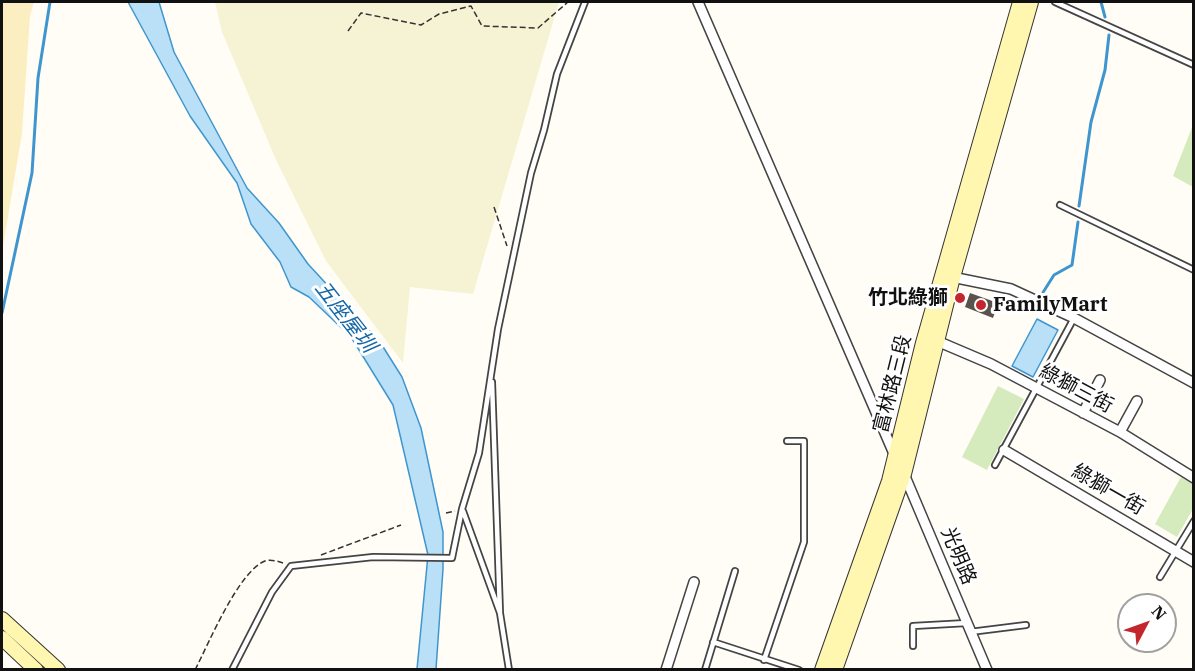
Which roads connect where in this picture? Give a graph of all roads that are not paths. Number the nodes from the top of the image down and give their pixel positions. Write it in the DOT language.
graph roads {
  1 [pos="585,2"];
  2 [pos="698,2"];
  3 [pos="1020,2"];
  4 [pos="1030,2"];
  5 [pos="1054,2"];
  6 [pos="1194,65"];
  7 [pos="1060,205"];
  8 [pos="1194,270"];
  9 [pos="948,276"];
  10 [pos="1074,318"];
  11 [pos="937,341"];
  12 [pos="492,372"];
  13 [pos="1100,380"];
  14 [pos="1194,383"];
  15 [pos="1038,389"];
  16 [pos="1137,401"];
  17 [pos="1083,413"];
  18 [pos="1120,432"];
  19 [pos="787,441"];
  20 [pos="1004,450"];
  21 [pos="895,456"];
  22 [pos="995,465"];
  23 [pos="1194,465"];
  24 [pos="904,474"];
  25 [pos="1191,477"];
  26 [pos="462,509"];
  27 [pos="1194,521"];
  28 [pos="1176,551"];
  29 [pos="1194,562"];
  30 [pos="735,571"];
  31 [pos="1160,577"];
  32 [pos="694,582"];
  33 [pos="500,613"];
  34 [pos="2,619"];
  35 [pos="1026,625"];
  36 [pos="969,628"];
  37 [pos="2,638"];
  38 [pos="713,642"];
  39 [pos="913,646"];
  40 [pos="764,660"];
  41 [pos="772,662"];
  42 [pos="36,669"];
  43 [pos="58,669"];
  44 [pos="232,669"];
  45 [pos="509,669"];
  46 [pos="666,669"];
  47 [pos="705,669"];
  48 [pos="770,669"];
  49 [pos="799,669"];
  50 [pos="822,669"];
  51 [pos="836,669"];
  52 [pos="987,669"];
  1 -- 12 [label="lane"];
  2 -- 21 [label="street, 光明路"];
  3 -- 9 [label="main road, 富林路三段"];
  4 -- 9 [label="main road, 富林路三段"];
  5 -- 6 [label="lane"];
  7 -- 8 [label="lane"];
  9 -- 10 [label="street"];
  9 -- 11 [label="main road, 富林路三段"];
  9 -- 21 [label="main road, 富林路三段"];
  10 -- 14 [label="street"];
  10 -- 15 [label="lane"];
  11 -- 15 [label="street, 綠獅三街"];
  11 -- 24 [label="main road, 富林路三段"];
  12 -- 26 [label="lane"];
  12 -- 33 [label="lane"];
  13 -- 17 [label="street"];
  15 -- 17 [label="street, 綠獅三街"];
  15 -- 20 [label="lane"];
  16 -- 18 [label="street"];
  17 -- 18 [label="street, 綠獅三街"];
  18 -- 25 [label="street, 綠獅三街"];
  19 -- 40 [label="lane"];
  20 -- 22 [label="lane"];
  20 -- 28 [label="street, 綠獅一街"];
  21 -- 24 [label="street, 光明路"];
  21 -- 50 [label="main road, 富林路三段"];
  23 -- 25 [label="street"];
  24 -- 36 [label="street, 光明路"];
  24 -- 51 [label="main road, 富林路三段"];
  26 -- 33 [label="lane"];
  26 -- 44 [label="lane"];
  27 -- 28 [label="lane"];
  28 -- 29 [label="street, 綠獅一街"];
  28 -- 31 [label="lane"];
  30 -- 38 [label="lane"];
  32 -- 46 [label="street"];
  33 -- 45 [label="lane"];
  34 -- 43 [label="main road"];
  35 -- 36 [label="lane"];
  36 -- 39 [label="lane"];
  36 -- 52 [label="street, 光明路"];
  37 -- 42 [label="main road"];
  38 -- 40 [label="lane"];
  38 -- 47 [label="lane"];
  40 -- 41 [label="lane"];
  41 -- 48 [label="lane"];
  41 -- 49 [label="lane"];
}
